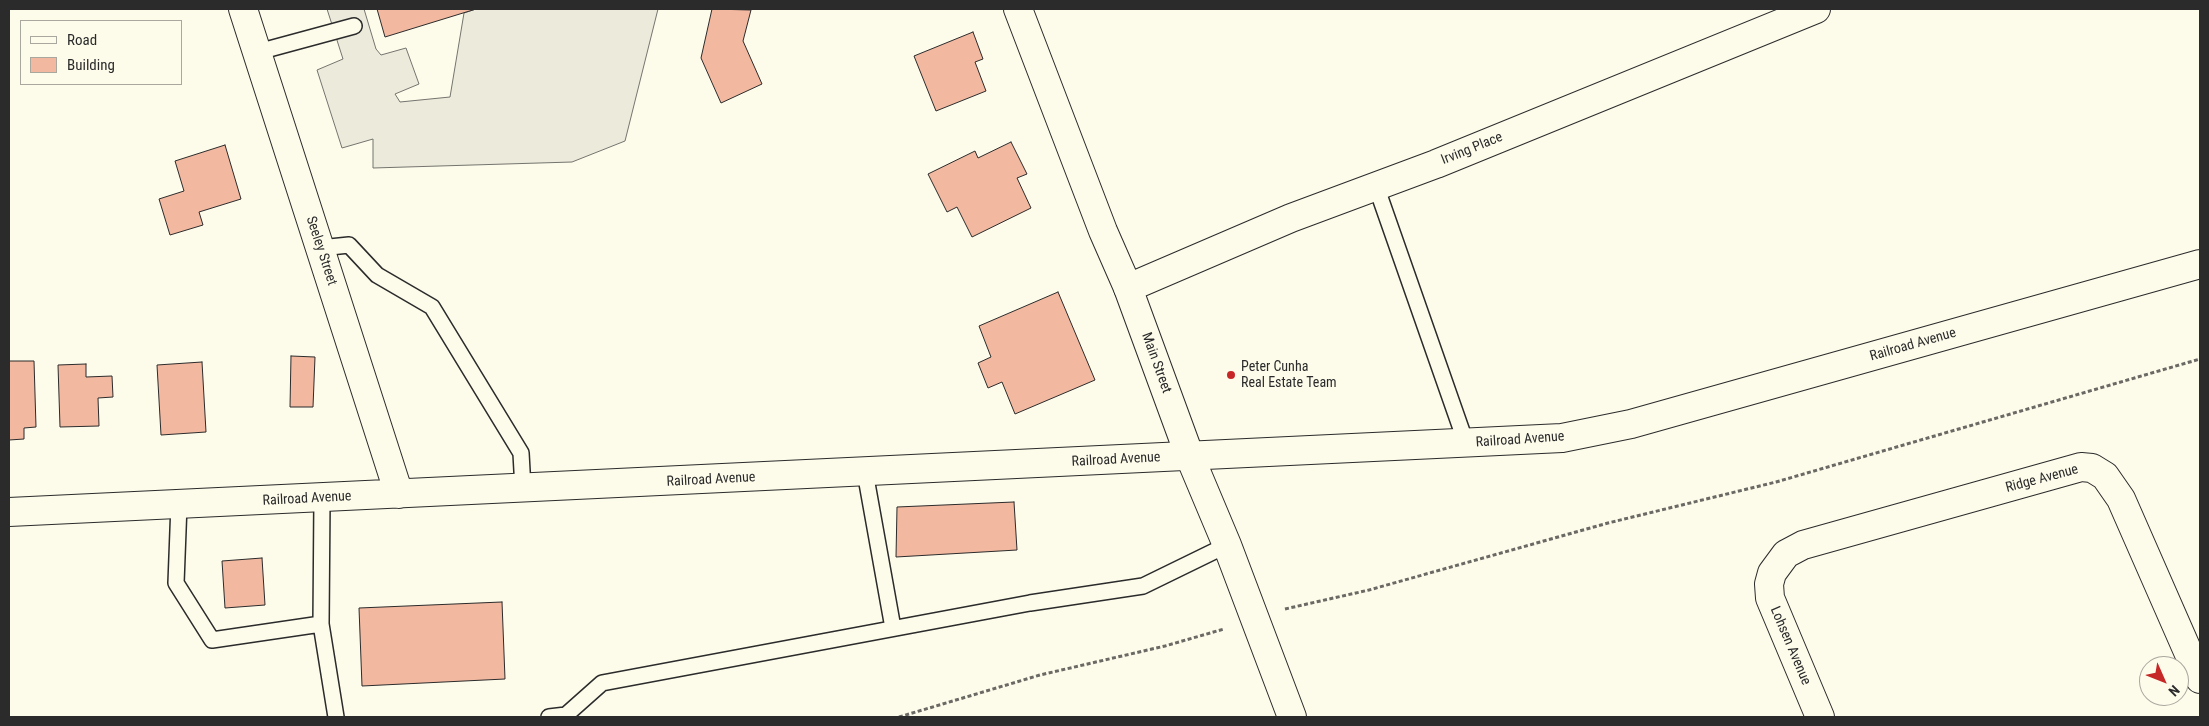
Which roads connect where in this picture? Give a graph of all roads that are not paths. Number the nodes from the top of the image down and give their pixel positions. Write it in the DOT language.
graph roads {
  1 [pos="243,9"];
  2 [pos="1018,9"];
  3 [pos="1816,9"];
  4 [pos="354,26"];
  5 [pos="258,52"];
  6 [pos="1376,186"];
  7 [pos="320,248"];
  8 [pos="2200,264"];
  9 [pos="1128,288"];
  10 [pos="1466,443"];
  11 [pos="1190,457"];
  12 [pos="865,472"];
  13 [pos="523,489"];
  14 [pos="399,494"];
  15 [pos="322,499"];
  16 [pos="179,504"];
  17 [pos="9,512"];
  18 [pos="1228,546"];
  19 [pos="1772,573"];
  20 [pos="322,624"];
  21 [pos="893,628"];
  22 [pos="2200,679"];
  23 [pos="336,717"];
  24 [pos="549,717"];
  25 [pos="1292,717"];
  26 [pos="1820,717"];
  1 -- 5 [label="street, Seeley Street"];
  2 -- 9 [label="street, Main Street"];
  3 -- 6 [label="street, Irving Place"];
  4 -- 5 [label="lane"];
  5 -- 7 [label="street, Seeley Street"];
  6 -- 9 [label="street, Irving Place"];
  6 -- 10 [label="lane"];
  7 -- 13 [label="lane"];
  7 -- 14 [label="street, Seeley Street"];
  8 -- 10 [label="street, Railroad Avenue"];
  9 -- 11 [label="street, Main Street"];
  10 -- 11 [label="street, Railroad Avenue"];
  11 -- 12 [label="street, Railroad Avenue"];
  11 -- 18 [label="street, Main Street"];
  12 -- 13 [label="street, Railroad Avenue"];
  12 -- 21 [label="lane"];
  13 -- 14 [label="street, Railroad Avenue"];
  14 -- 15 [label="street, Railroad Avenue"];
  15 -- 16 [label="street, Railroad Avenue"];
  15 -- 20 [label="lane"];
  16 -- 17 [label="street, Railroad Avenue"];
  16 -- 20 [label="lane"];
  18 -- 21 [label="lane"];
  18 -- 25 [label="street, Main Street"];
  19 -- 22 [label="street, Ridge Avenue"];
  19 -- 26 [label="street, Lohsen Avenue"];
  20 -- 23 [label="lane"];
  21 -- 24 [label="lane"];
}
